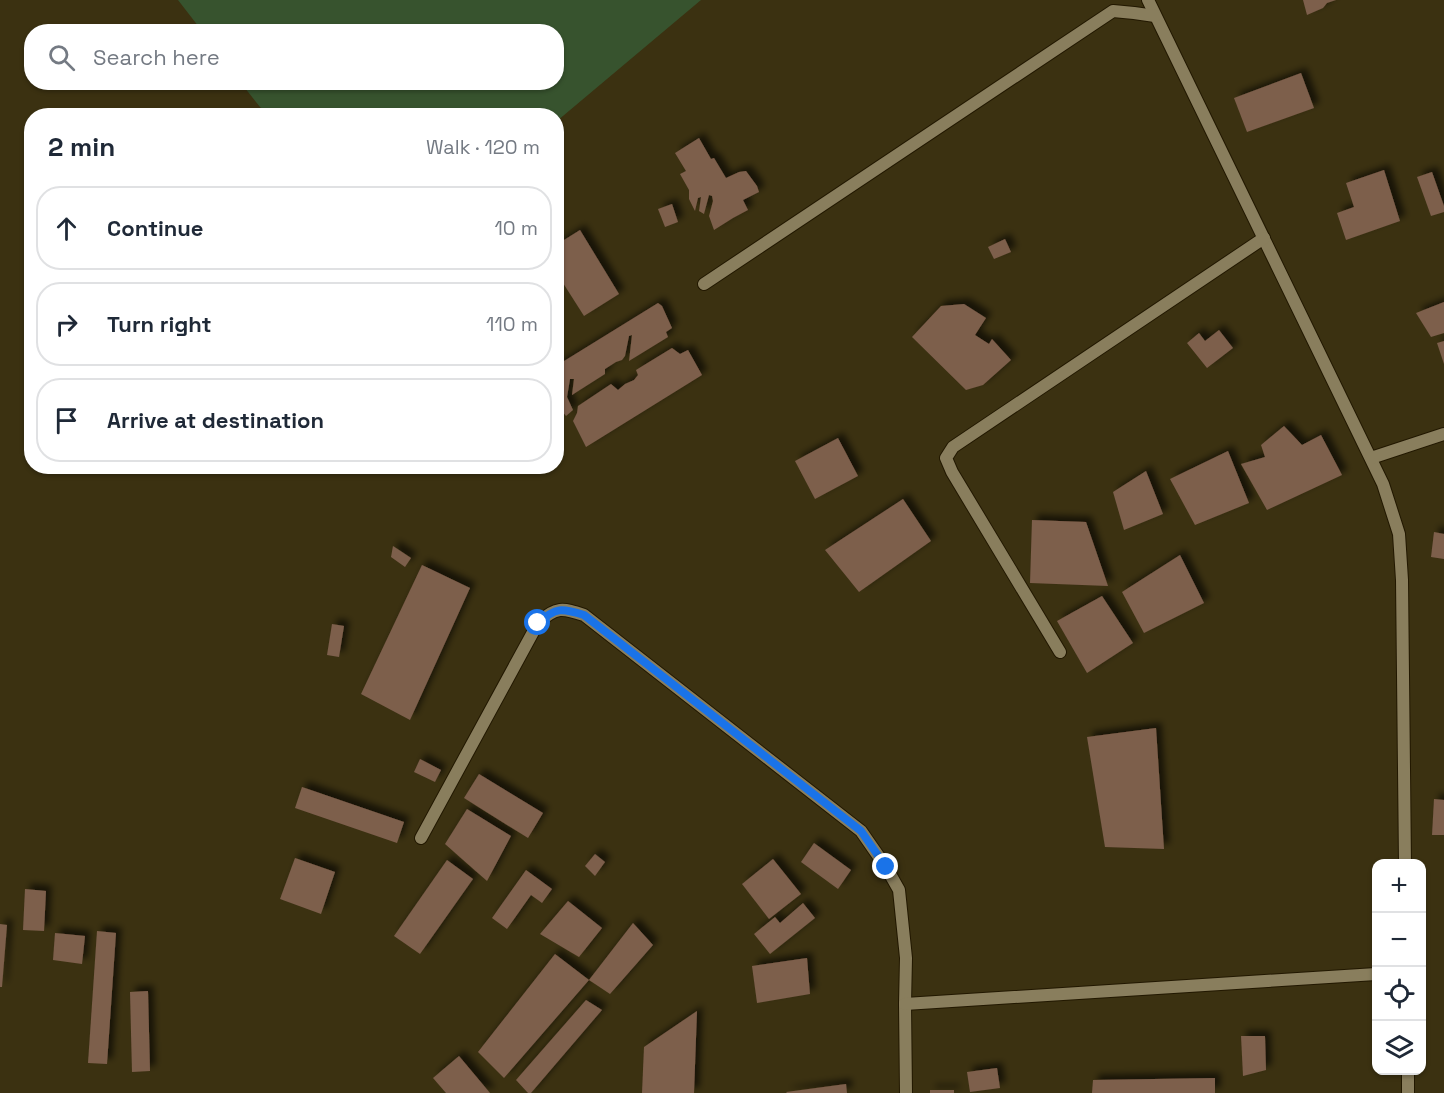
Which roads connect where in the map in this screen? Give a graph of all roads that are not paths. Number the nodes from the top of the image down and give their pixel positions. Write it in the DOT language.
graph roads {
  1 [pos="1148,0"];
  2 [pos="1155,16"];
  3 [pos="1264,238"];
  4 [pos="704,284"];
  5 [pos="1444,434"];
  6 [pos="1371,458"];
  7 [pos="1060,652"];
  8 [pos="420,838"];
  9 [pos="1405,859"];
  10 [pos="1372,974"];
  11 [pos="905,1004"];
  12 [pos="1408,1075"];
  13 [pos="906,1093"];
  14 [pos="1408,1093"];
  1 -- 2 [label="street"];
  2 -- 3 [label="street"];
  2 -- 4 [label="street"];
  3 -- 6 [label="street"];
  3 -- 7 [label="street"];
  5 -- 6 [label="street"];
  6 -- 9 [label="street"];
  8 -- 11 [label="street"];
  10 -- 11 [label="street"];
  11 -- 13 [label="street"];
  12 -- 14 [label="street"];
}
